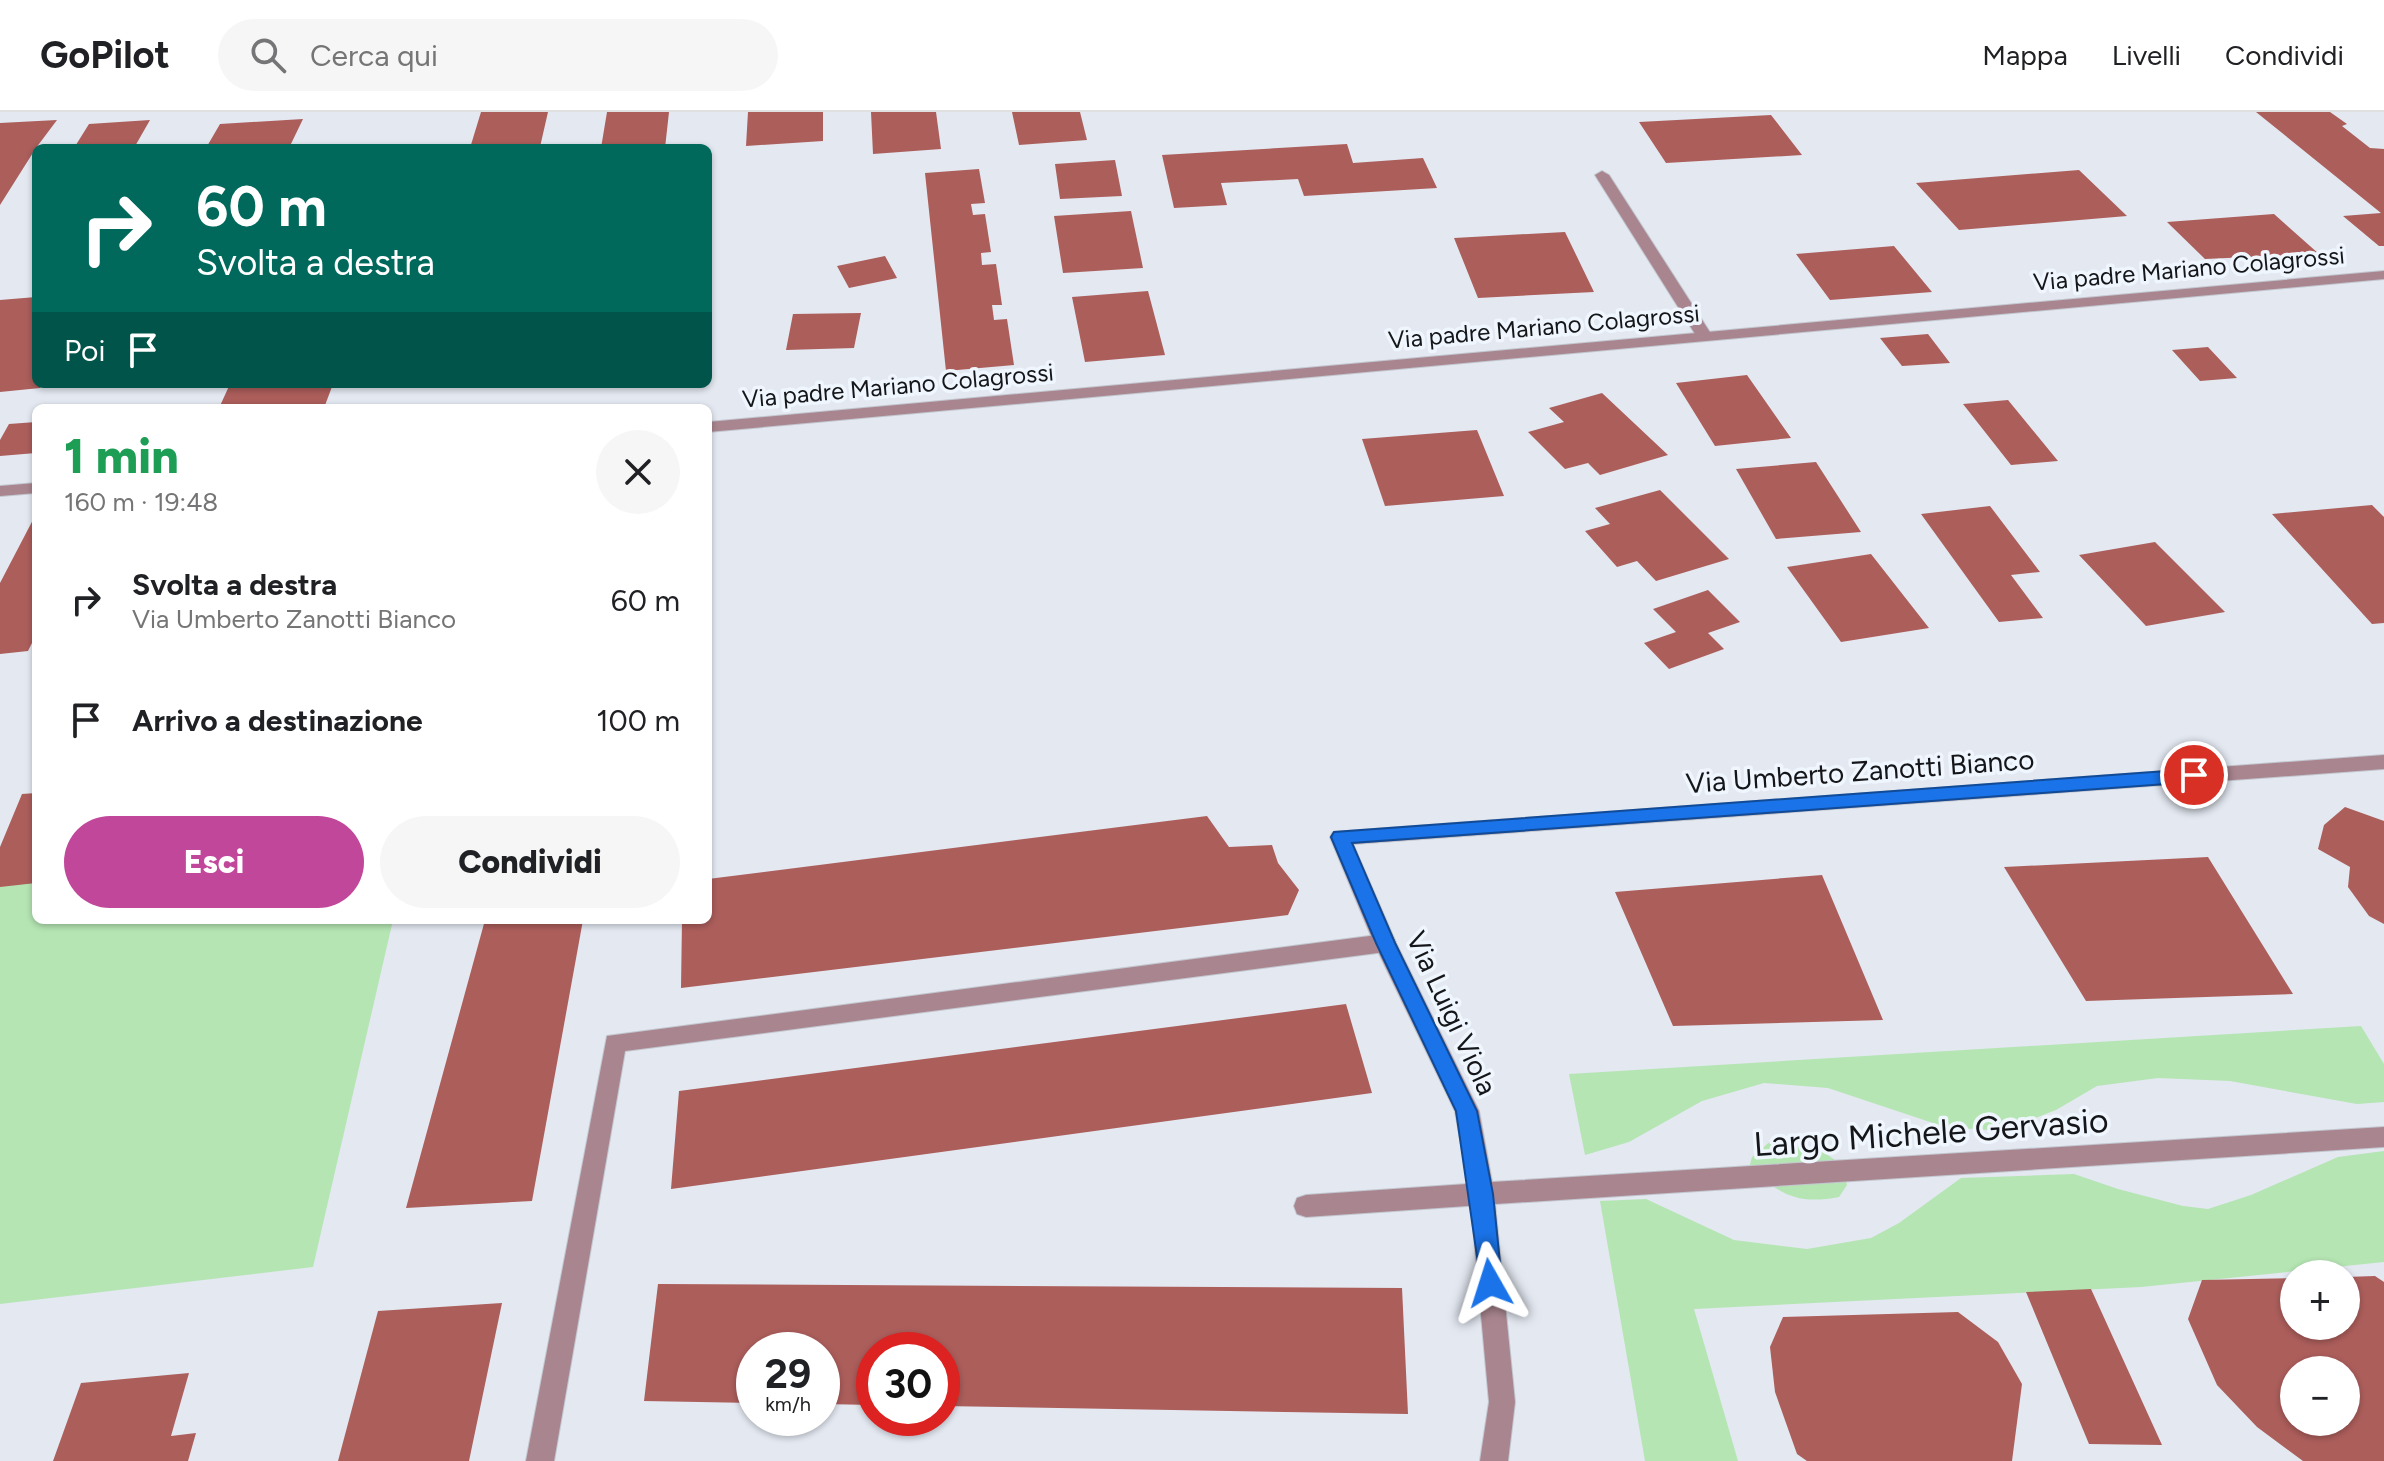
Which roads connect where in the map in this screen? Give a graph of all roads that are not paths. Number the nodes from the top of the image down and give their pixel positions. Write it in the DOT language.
graph roads {
  1 [pos="1602,175"];
  2 [pos="2384,275"];
  3 [pos="1705,337"];
  4 [pos="712,427"];
  5 [pos="32,488"];
  6 [pos="0,491"];
  7 [pos="2384,762"];
  8 [pos="1340,837"];
  9 [pos="1385,943"];
  10 [pos="2384,1137"];
  11 [pos="1482,1194"];
  12 [pos="1306,1206"];
  13 [pos="540,1461"];
  14 [pos="1494,1461"];
  1 -- 3 [label="street"];
  2 -- 3 [label="street, Via padre Mariano Colagrossi"];
  3 -- 4 [label="street, Via padre Mariano Colagrossi"];
  5 -- 6 [label="street"];
  7 -- 8 [label="street, Via Umberto Zanotti Bianco"];
  8 -- 9 [label="street, Via Luigi Viola"];
  9 -- 11 [label="street, Via Luigi Viola"];
  9 -- 13 [label="street"];
  10 -- 11 [label="street, Largo Michele Gervasio"];
  11 -- 12 [label="street, Largo Michele Gervasio"];
  11 -- 14 [label="street, Via Luigi Viola"];
}
